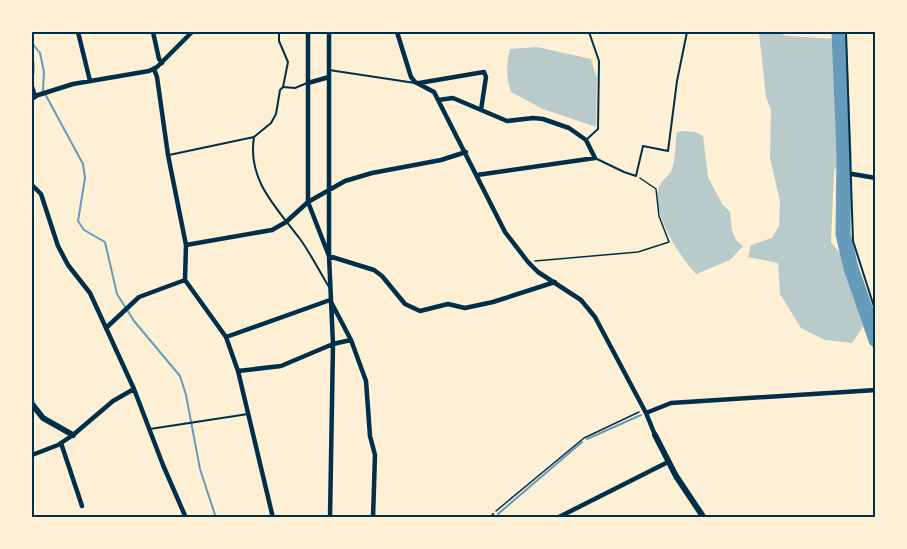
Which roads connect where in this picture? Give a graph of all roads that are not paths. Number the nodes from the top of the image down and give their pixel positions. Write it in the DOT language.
graph roads {
  1 [pos="78,32"];
  2 [pos="153,32"];
  3 [pos="192,32"];
  4 [pos="279,32"];
  5 [pos="308,32"];
  6 [pos="329,32"];
  7 [pos="397,32"];
  8 [pos="589,32"];
  9 [pos="687,32"];
  10 [pos="846,32"];
  11 [pos="32,62"];
  12 [pos="162,63"];
  13 [pos="154,69"];
  14 [pos="330,70"];
  15 [pos="32,74"];
  16 [pos="329,77"];
  17 [pos="90,81"];
  18 [pos="308,83"];
  19 [pos="419,83"];
  20 [pos="32,87"];
  21 [pos="284,87"];
  22 [pos="33,97"];
  23 [pos="438,100"];
  24 [pos="482,110"];
  25 [pos="254,137"];
  26 [pos="586,140"];
  27 [pos="466,152"];
  28 [pos="168,155"];
  29 [pos="595,158"];
  30 [pos="852,174"];
  31 [pos="477,176"];
  32 [pos="876,178"];
  33 [pos="32,185"];
  34 [pos="329,190"];
  35 [pos="308,202"];
  36 [pos="286,222"];
  37 [pos="186,245"];
  38 [pos="329,256"];
  39 [pos="185,280"];
  40 [pos="555,282"];
  41 [pos="329,288"];
  42 [pos="330,300"];
  43 [pos="876,313"];
  44 [pos="106,328"];
  45 [pos="226,337"];
  46 [pos="351,340"];
  47 [pos="333,344"];
  48 [pos="238,371"];
  49 [pos="134,389"];
  50 [pos="876,390"];
  51 [pos="32,405"];
  52 [pos="646,413"];
  53 [pos="248,414"];
  54 [pos="150,429"];
  55 [pos="74,435"];
  56 [pos="655,435"];
  57 [pos="61,443"];
  58 [pos="32,455"];
  59 [pos="668,462"];
  60 [pos="82,506"];
  61 [pos="493,514"];
  62 [pos="186,518"];
  63 [pos="273,518"];
  64 [pos="330,518"];
  65 [pos="373,518"];
  66 [pos="491,518"];
  67 [pos="557,518"];
  68 [pos="704,518"];
  1 -- 17 [label="street"];
  2 -- 12 [label="street"];
  3 -- 12 [label="street"];
  4 -- 21 [label="lane"];
  5 -- 18 [label="street"];
  6 -- 14 [label="street"];
  7 -- 19 [label="street"];
  8 -- 26 [label="lane"];
  9 -- 29 [label="lane"];
  10 -- 30 [label="lane"];
  11 -- 15 [label="street"];
  12 -- 13 [label="street"];
  13 -- 17 [label="street"];
  13 -- 28 [label="street"];
  14 -- 16 [label="street"];
  14 -- 19 [label="lane"];
  16 -- 18 [label="street"];
  16 -- 34 [label="street"];
  17 -- 22 [label="street"];
  18 -- 21 [label="lane"];
  18 -- 35 [label="street"];
  19 -- 23 [label="street"];
  19 -- 24 [label="street"];
  20 -- 22 [label="street"];
  21 -- 25 [label="lane"];
  23 -- 24 [label="street"];
  23 -- 27 [label="street"];
  24 -- 26 [label="street"];
  25 -- 28 [label="lane"];
  25 -- 36 [label="lane"];
  26 -- 29 [label="street"];
  27 -- 31 [label="street"];
  27 -- 34 [label="street"];
  28 -- 37 [label="street"];
  29 -- 31 [label="street"];
  30 -- 32 [label="street"];
  30 -- 43 [label="lane"];
  31 -- 40 [label="street"];
  33 -- 44 [label="street"];
  34 -- 35 [label="street"];
  34 -- 38 [label="street"];
  35 -- 36 [label="street"];
  35 -- 38 [label="street"];
  36 -- 37 [label="street"];
  36 -- 41 [label="lane"];
  37 -- 39 [label="street"];
  38 -- 40 [label="street"];
  38 -- 41 [label="street"];
  39 -- 44 [label="street"];
  39 -- 45 [label="street"];
  40 -- 52 [label="street"];
  41 -- 42 [label="street"];
  42 -- 45 [label="street"];
  42 -- 46 [label="street"];
  42 -- 47 [label="street"];
  44 -- 49 [label="street"];
  45 -- 48 [label="street"];
  46 -- 47 [label="street"];
  46 -- 65 [label="street"];
  47 -- 48 [label="street"];
  47 -- 64 [label="street"];
  48 -- 53 [label="street"];
  49 -- 54 [label="street"];
  49 -- 55 [label="street"];
  50 -- 52 [label="street"];
  51 -- 55 [label="street"];
  52 -- 56 [label="street"];
  53 -- 54 [label="lane"];
  53 -- 63 [label="street"];
  54 -- 62 [label="street"];
  55 -- 57 [label="street"];
  56 -- 59 [label="street"];
  57 -- 58 [label="street"];
  57 -- 60 [label="street"];
  59 -- 67 [label="street"];
  59 -- 68 [label="street"];
  61 -- 66 [label="lane"];
}
